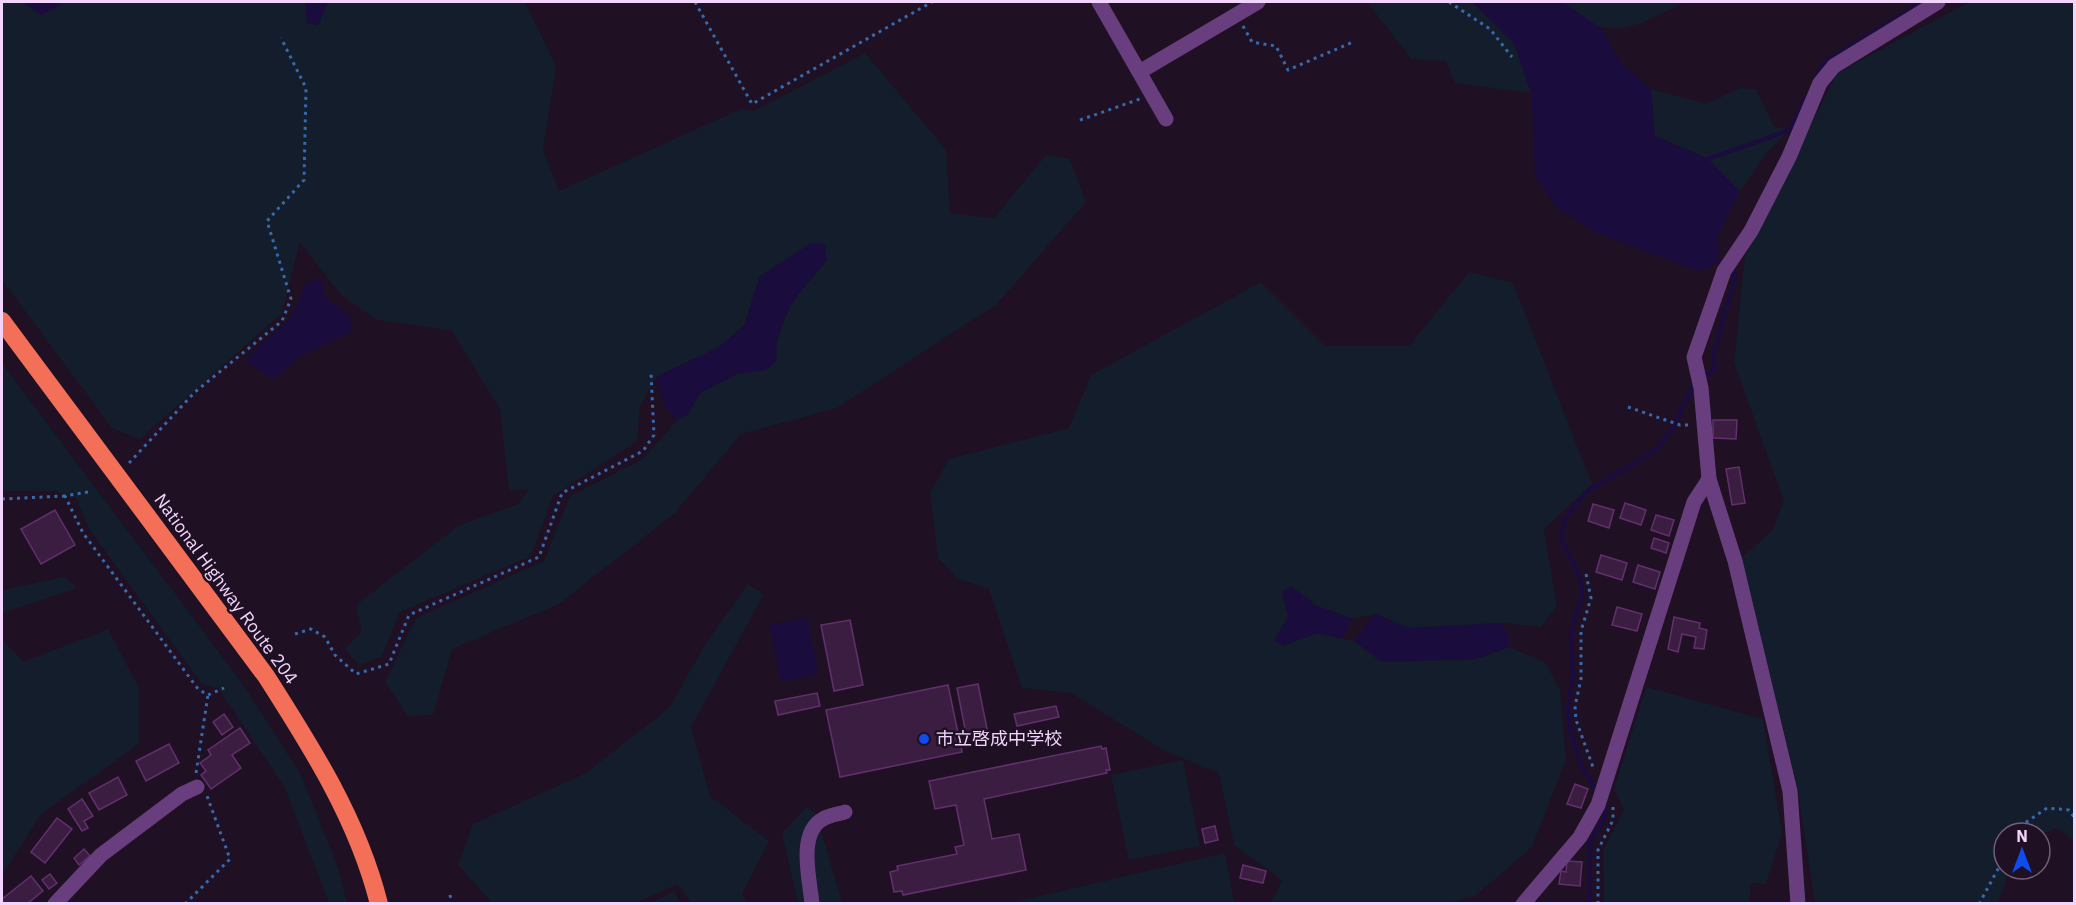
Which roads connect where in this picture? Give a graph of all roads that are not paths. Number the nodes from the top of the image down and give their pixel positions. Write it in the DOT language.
graph roads {
  1 [pos="1099,2"];
  2 [pos="1258,2"];
  3 [pos="1938,2"];
  4 [pos="1141,71"];
  5 [pos="1166,119"];
  6 [pos="2,321"];
  7 [pos="1709,479"];
  8 [pos="197,787"];
  9 [pos="845,812"];
  10 [pos="55,903"];
  11 [pos="379,903"];
  12 [pos="812,903"];
  13 [pos="1523,903"];
  14 [pos="1798,903"];
  1 -- 4 [label="street"];
  2 -- 4 [label="street"];
  3 -- 7 [label="street"];
  4 -- 5 [label="street"];
  6 -- 11 [label="highway, National Highway Route 204"];
  7 -- 13 [label="street"];
  7 -- 14 [label="street"];
  8 -- 10 [label="street"];
  9 -- 12 [label="street"];
}
